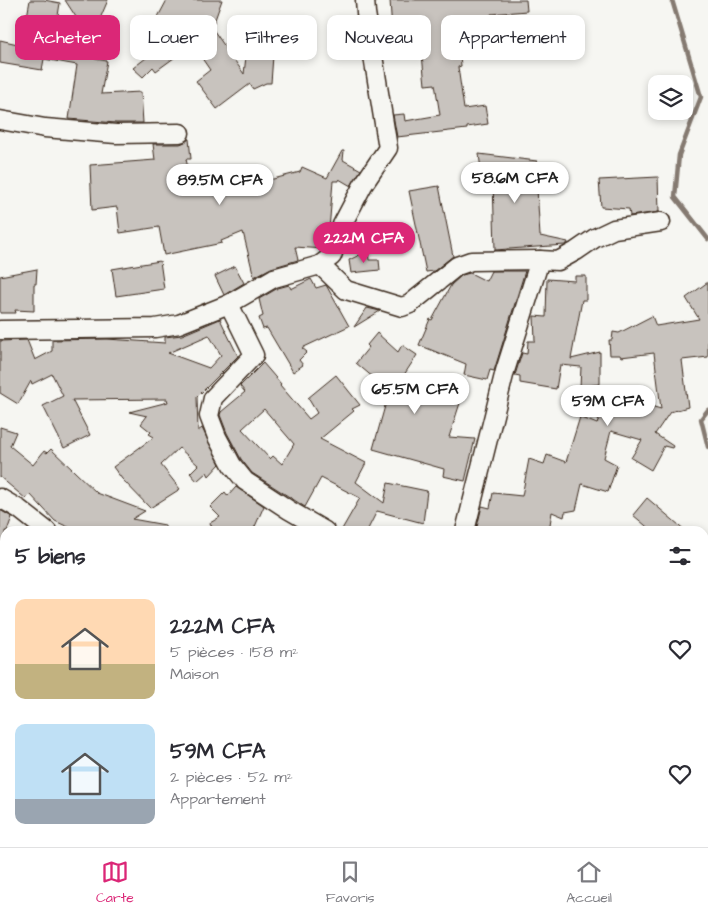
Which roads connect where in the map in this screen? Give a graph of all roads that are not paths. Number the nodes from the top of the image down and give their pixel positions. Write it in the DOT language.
graph roads {
  1 [pos="365,0"];
  2 [pos="0,120"];
  3 [pos="180,133"];
  4 [pos="660,222"];
  5 [pos="540,260"];
  6 [pos="320,265"];
  7 [pos="229,304"];
  8 [pos="0,330"];
  9 [pos="0,498"];
  10 [pos="41,526"];
  11 [pos="316,526"];
  12 [pos="466,526"];
  1 -- 6 [label="street"];
  2 -- 3 [label="street"];
  4 -- 5 [label="street"];
  5 -- 6 [label="street"];
  5 -- 12 [label="street"];
  6 -- 7 [label="street"];
  7 -- 8 [label="street"];
  7 -- 11 [label="street"];
  9 -- 10 [label="street"];
}
